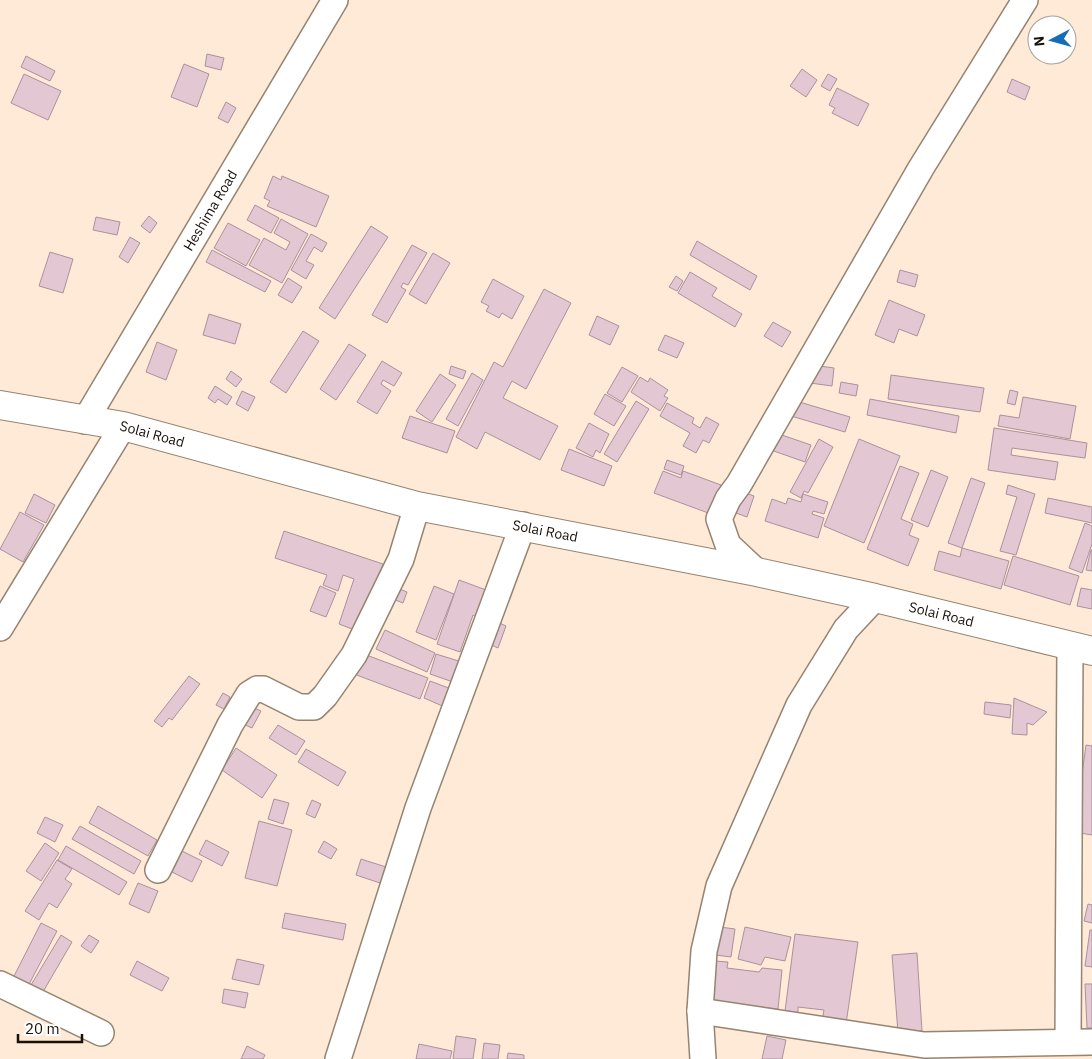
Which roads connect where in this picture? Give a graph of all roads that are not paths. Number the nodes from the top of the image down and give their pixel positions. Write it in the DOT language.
graph roads {
  1 [pos="335,0"];
  2 [pos="1025,0"];
  3 [pos="0,405"];
  4 [pos="85,421"];
  5 [pos="123,426"];
  6 [pos="417,506"];
  7 [pos="523,525"];
  8 [pos="758,572"];
  9 [pos="875,598"];
  10 [pos="0,628"];
  11 [pos="1081,648"];
  12 [pos="158,870"];
  13 [pos="0,984"];
  14 [pos="700,1012"];
  15 [pos="101,1033"];
  16 [pos="1080,1042"];
  17 [pos="338,1059"];
  18 [pos="703,1059"];
  1 -- 4 [label="street, Heshima Road"];
  2 -- 8 [label="street"];
  3 -- 4 [label="highway, Solai Road"];
  4 -- 5 [label="highway, Solai Road"];
  5 -- 6 [label="highway, Solai Road"];
  5 -- 10 [label="street"];
  6 -- 7 [label="highway, Solai Road"];
  6 -- 12 [label="street"];
  7 -- 8 [label="highway, Solai Road"];
  7 -- 17 [label="street"];
  8 -- 9 [label="highway, Solai Road"];
  9 -- 11 [label="highway, Solai Road"];
  9 -- 14 [label="street"];
  11 -- 16 [label="street"];
  13 -- 15 [label="street"];
  14 -- 16 [label="street"];
  14 -- 18 [label="street"];
}
